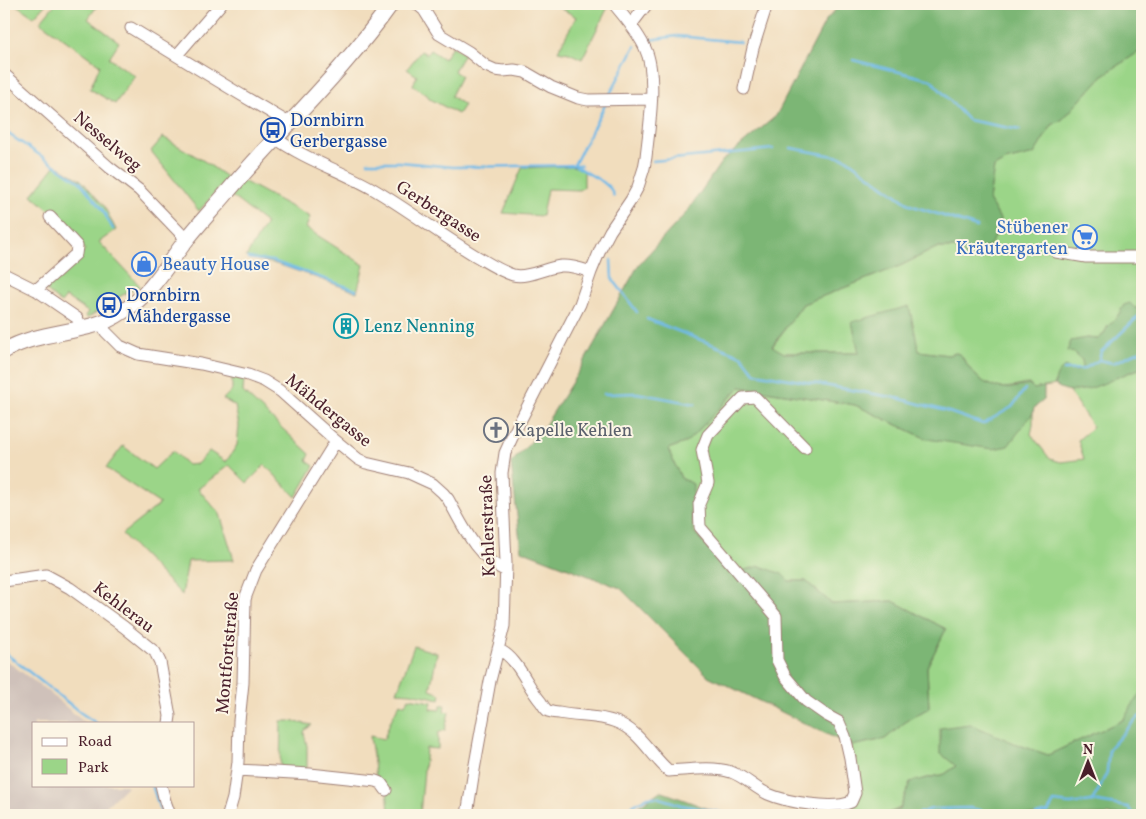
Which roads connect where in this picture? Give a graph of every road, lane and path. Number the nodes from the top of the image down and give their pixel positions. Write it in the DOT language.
graph roads {
  1 [pos="221,4"];
  2 [pos="391,4"];
  3 [pos="417,4"];
  4 [pos="614,4"];
  5 [pos="647,4"];
  6 [pos="767,4"];
  7 [pos="631,25"];
  8 [pos="130,28"];
  9 [pos="177,55"];
  10 [pos="4,74"];
  11 [pos="744,89"];
  12 [pos="651,99"];
  13 [pos="289,123"];
  14 [pos="275,138"];
  15 [pos="50,216"];
  16 [pos="187,240"];
  17 [pos="1056,252"];
  18 [pos="1142,257"];
  19 [pos="591,272"];
  20 [pos="4,274"];
  21 [pos="36,290"];
  22 [pos="102,323"];
  23 [pos="82,328"];
  24 [pos="4,351"];
  25 [pos="336,441"];
  26 [pos="805,448"];
  27 [pos="506,571"];
  28 [pos="4,581"];
  29 [pos="498,649"];
  30 [pos="169,722"];
  31 [pos="237,770"];
  32 [pos="161,786"];
  33 [pos="386,790"];
  34 [pos="170,815"];
  35 [pos="228,815"];
  36 [pos="467,815"];
  1 -- 9 [label="street"];
  2 -- 13 [label="main road"];
  3 -- 12 [label="street"];
  4 -- 7 [label="street, Kehlerstraße"];
  5 -- 7 [label="street"];
  6 -- 11 [label="street"];
  7 -- 12 [label="street, Kehlerstraße"];
  8 -- 9 [label="street"];
  9 -- 13 [label="street"];
  10 -- 16 [label="street, Nesselweg"];
  12 -- 19 [label="street, Kehlerstraße"];
  13 -- 14 [label="main road"];
  14 -- 16 [label="main road"];
  14 -- 19 [label="street, Gerbergasse"];
  15 -- 21 [label="street"];
  16 -- 22 [label="main road"];
  17 -- 18 [label="street"];
  19 -- 27 [label="street, Kehlerstraße"];
  20 -- 21 [label="street"];
  21 -- 23 [label="street"];
  22 -- 23 [label="main road"];
  22 -- 25 [label="street, Mähdergasse"];
  23 -- 24 [label="main road"];
  25 -- 27 [label="street, Mähdergasse"];
  25 -- 31 [label="street, Montfortstraße"];
  26 -- 29 [label="street"];
  27 -- 29 [label="street, Kehlerstraße"];
  28 -- 30 [label="street, Kehlerau"];
  29 -- 36 [label="street, Kehlerstraße"];
  31 -- 33 [label="street"];
  31 -- 35 [label="street, Montfortstraße"];
  32 -- 34 [label="street"];
}
